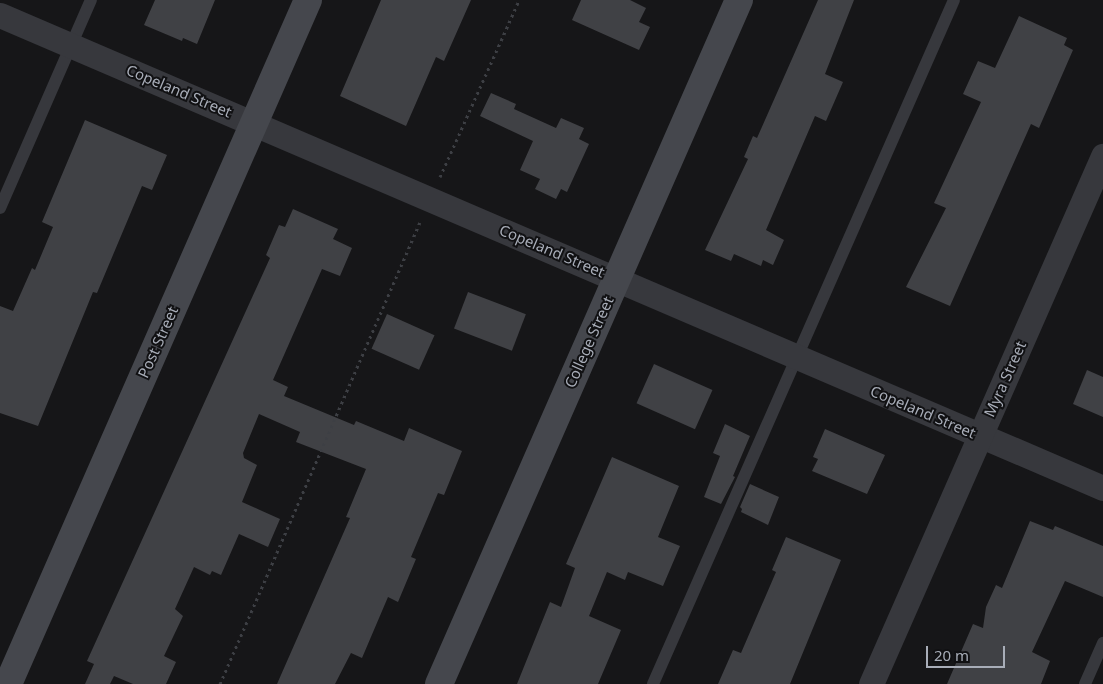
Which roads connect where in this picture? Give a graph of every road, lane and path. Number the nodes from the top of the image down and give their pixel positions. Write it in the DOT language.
graph roads {
  1 [pos="91,0"];
  2 [pos="308,0"];
  3 [pos="519,0"];
  4 [pos="739,0"];
  5 [pos="954,0"];
  6 [pos="0,14"];
  7 [pos="71,45"];
  8 [pos="254,124"];
  9 [pos="1103,156"];
  10 [pos="430,199"];
  11 [pos="0,208"];
  12 [pos="617,279"];
  13 [pos="796,357"];
  14 [pos="980,436"];
  15 [pos="1103,488"];
  16 [pos="1103,643"];
  17 [pos="8,684"];
  18 [pos="220,684"];
  19 [pos="439,684"];
  20 [pos="653,684"];
  21 [pos="871,684"];
  22 [pos="1086,684"];
  1 -- 7 [label="lane"];
  2 -- 8 [label="street, Post Street"];
  3 -- 10 [label="path"];
  4 -- 12 [label="street, College Street"];
  5 -- 13 [label="lane"];
  6 -- 7 [label="street, Copeland Street"];
  7 -- 8 [label="street, Copeland Street"];
  7 -- 11 [label="lane"];
  8 -- 10 [label="street, Copeland Street"];
  8 -- 17 [label="street, Post Street"];
  9 -- 14 [label="street, Myra Street"];
  10 -- 12 [label="street, Copeland Street"];
  10 -- 18 [label="path"];
  12 -- 13 [label="street, Copeland Street"];
  12 -- 19 [label="street, College Street"];
  13 -- 14 [label="street, Copeland Street"];
  13 -- 20 [label="lane"];
  14 -- 15 [label="street, Copeland Street"];
  14 -- 21 [label="street, Myra Street"];
  16 -- 22 [label="lane"];
}
